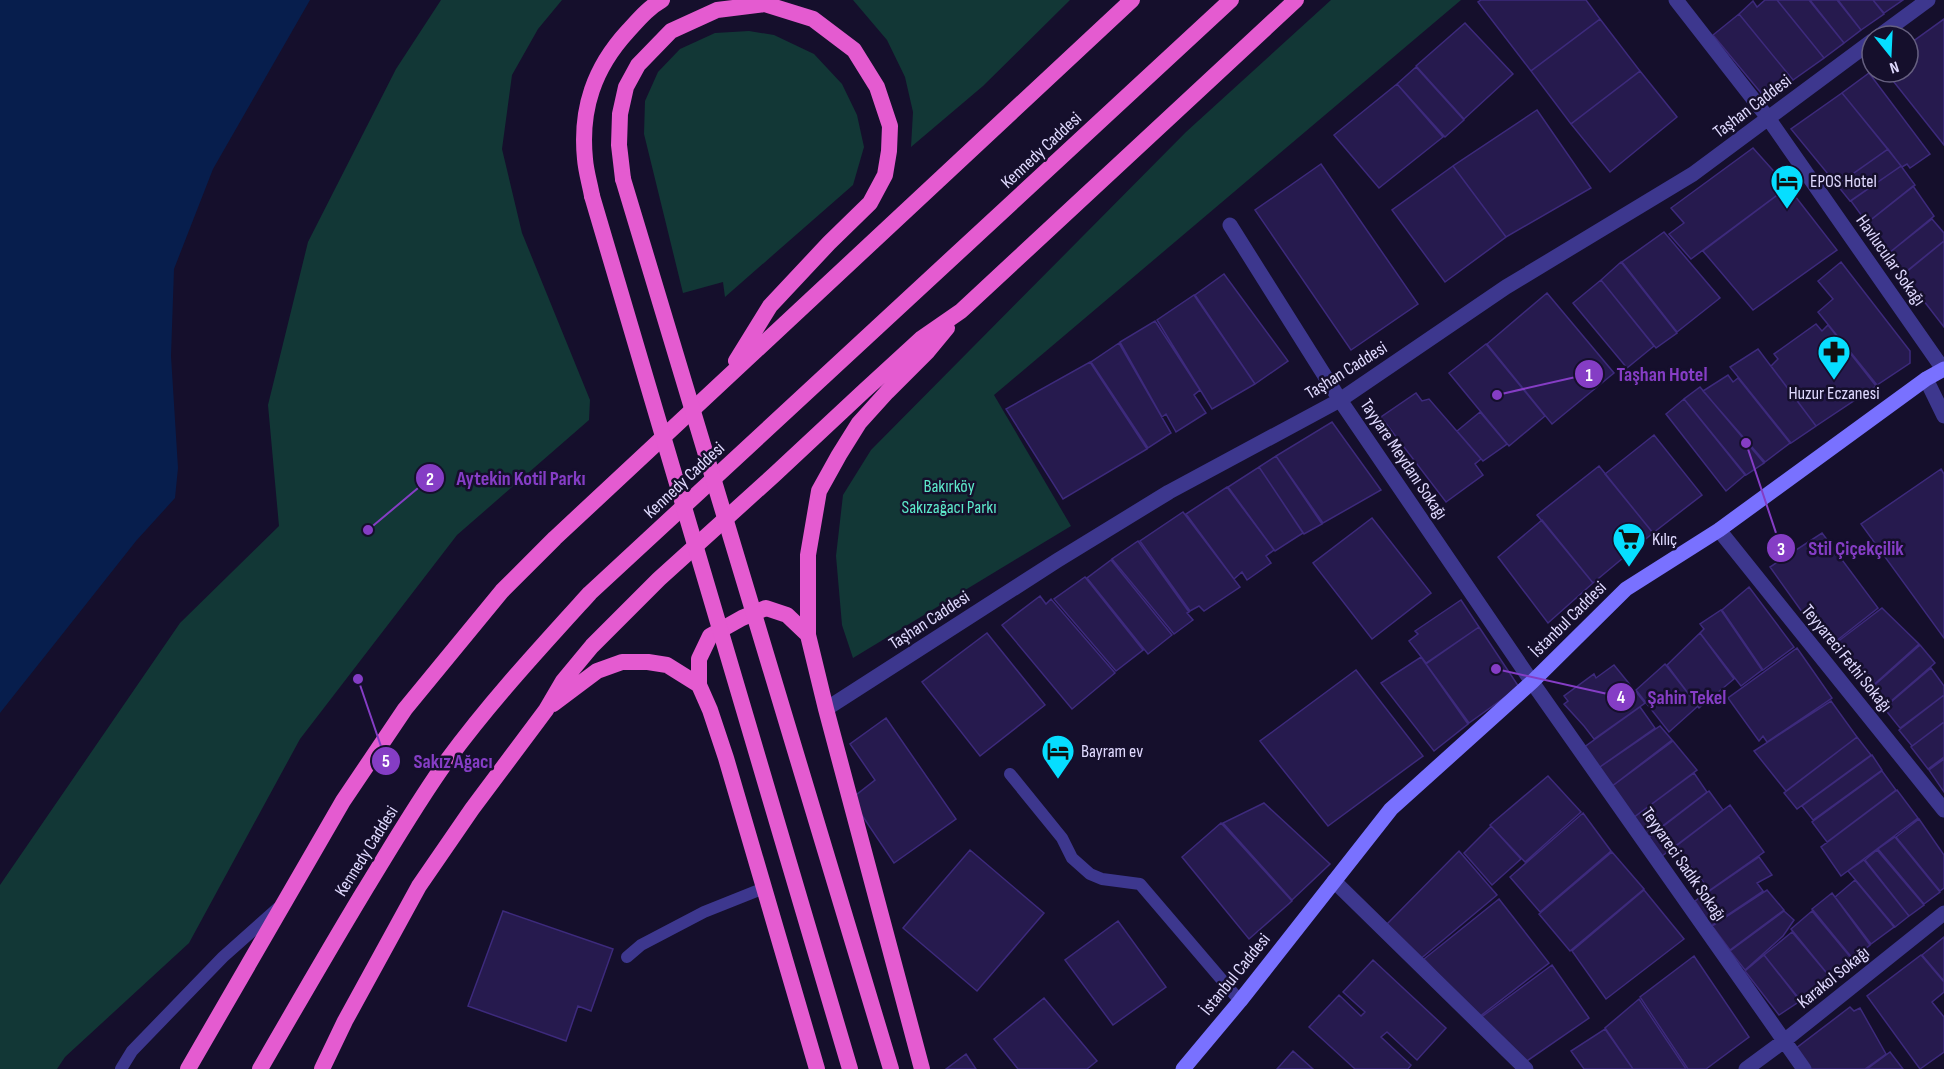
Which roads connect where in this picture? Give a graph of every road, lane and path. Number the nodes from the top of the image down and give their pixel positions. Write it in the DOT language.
graph roads {
  1 [pos="662,0"];
  2 [pos="1132,0"];
  3 [pos="1231,0"];
  4 [pos="1296,0"];
  5 [pos="1676,0"];
  6 [pos="1928,0"];
  7 [pos="1895,24"];
  8 [pos="1860,50"];
  9 [pos="1768,118"];
  10 [pos="1230,225"];
  11 [pos="961,311"];
  12 [pos="1943,369"];
  13 [pos="1926,379"];
  14 [pos="724,381"];
  15 [pos="1340,400"];
  16 [pos="1944,416"];
  17 [pos="1719,530"];
  18 [pos="808,635"];
  19 [pos="1532,682"];
  20 [pos="699,685"];
  21 [pos="826,709"];
  22 [pos="546,710"];
  23 [pos="1010,774"];
  24 [pos="1944,810"];
  25 [pos="1334,881"];
  26 [pos="764,888"];
  27 [pos="287,899"];
  28 [pos="1944,913"];
  29 [pos="627,957"];
  30 [pos="1240,1001"];
  31 [pos="1784,1041"];
  32 [pos="122,1069"];
  33 [pos="188,1069"];
  34 [pos="260,1069"];
  35 [pos="322,1069"];
  36 [pos="817,1069"];
  37 [pos="850,1069"];
  38 [pos="891,1069"];
  39 [pos="922,1069"];
  40 [pos="1183,1069"];
  41 [pos="1526,1069"];
  42 [pos="1746,1069"];
  43 [pos="1804,1069"];
  1 -- 37 [label="highway, bridge"];
  2 -- 14 [label="highway"];
  3 -- 34 [label="highway, Kennedy Caddesi"];
  4 -- 11 [label="highway"];
  5 -- 9 [label="street, Havlucular Sokağı"];
  6 -- 7 [label="street"];
  8 -- 9 [label="street, Taşhan Caddesi"];
  9 -- 12 [label="street, Havlucular Sokağı"];
  9 -- 15 [label="street, Taşhan Caddesi"];
  10 -- 15 [label="street, Tayyare Meydanı Sokağı"];
  11 -- 18 [label="highway"];
  11 -- 22 [label="highway"];
  12 -- 13 [label="main road, İstanbul Caddesi"];
  13 -- 16 [label="street"];
  13 -- 17 [label="main road, İstanbul Caddesi"];
  14 -- 27 [label="highway"];
  14 -- 38 [label="highway, bridge"];
  15 -- 19 [label="street, Tayyare Meydanı Sokağı"];
  15 -- 21 [label="street, Taşhan Caddesi"];
  17 -- 19 [label="main road, İstanbul Caddesi"];
  17 -- 24 [label="street, Teyyareci Fethi Sokağı"];
  18 -- 20 [label="highway"];
  18 -- 21 [label="highway"];
  19 -- 25 [label="main road, İstanbul Caddesi"];
  19 -- 31 [label="street, Teyyareci Sadık Sokağı"];
  20 -- 22 [label="highway"];
  20 -- 26 [label="highway"];
  21 -- 39 [label="highway"];
  22 -- 35 [label="highway"];
  23 -- 30 [label="lane"];
  25 -- 30 [label="main road, İstanbul Caddesi"];
  25 -- 41 [label="street"];
  26 -- 29 [label="lane"];
  26 -- 36 [label="highway"];
  27 -- 32 [label="lane"];
  27 -- 33 [label="highway"];
  28 -- 31 [label="street, Karakol Sokağı"];
  30 -- 40 [label="main road, İstanbul Caddesi"];
  31 -- 42 [label="street, Karakol Sokağı"];
  31 -- 43 [label="street, Teyyareci Sadık Sokağı"];
}
